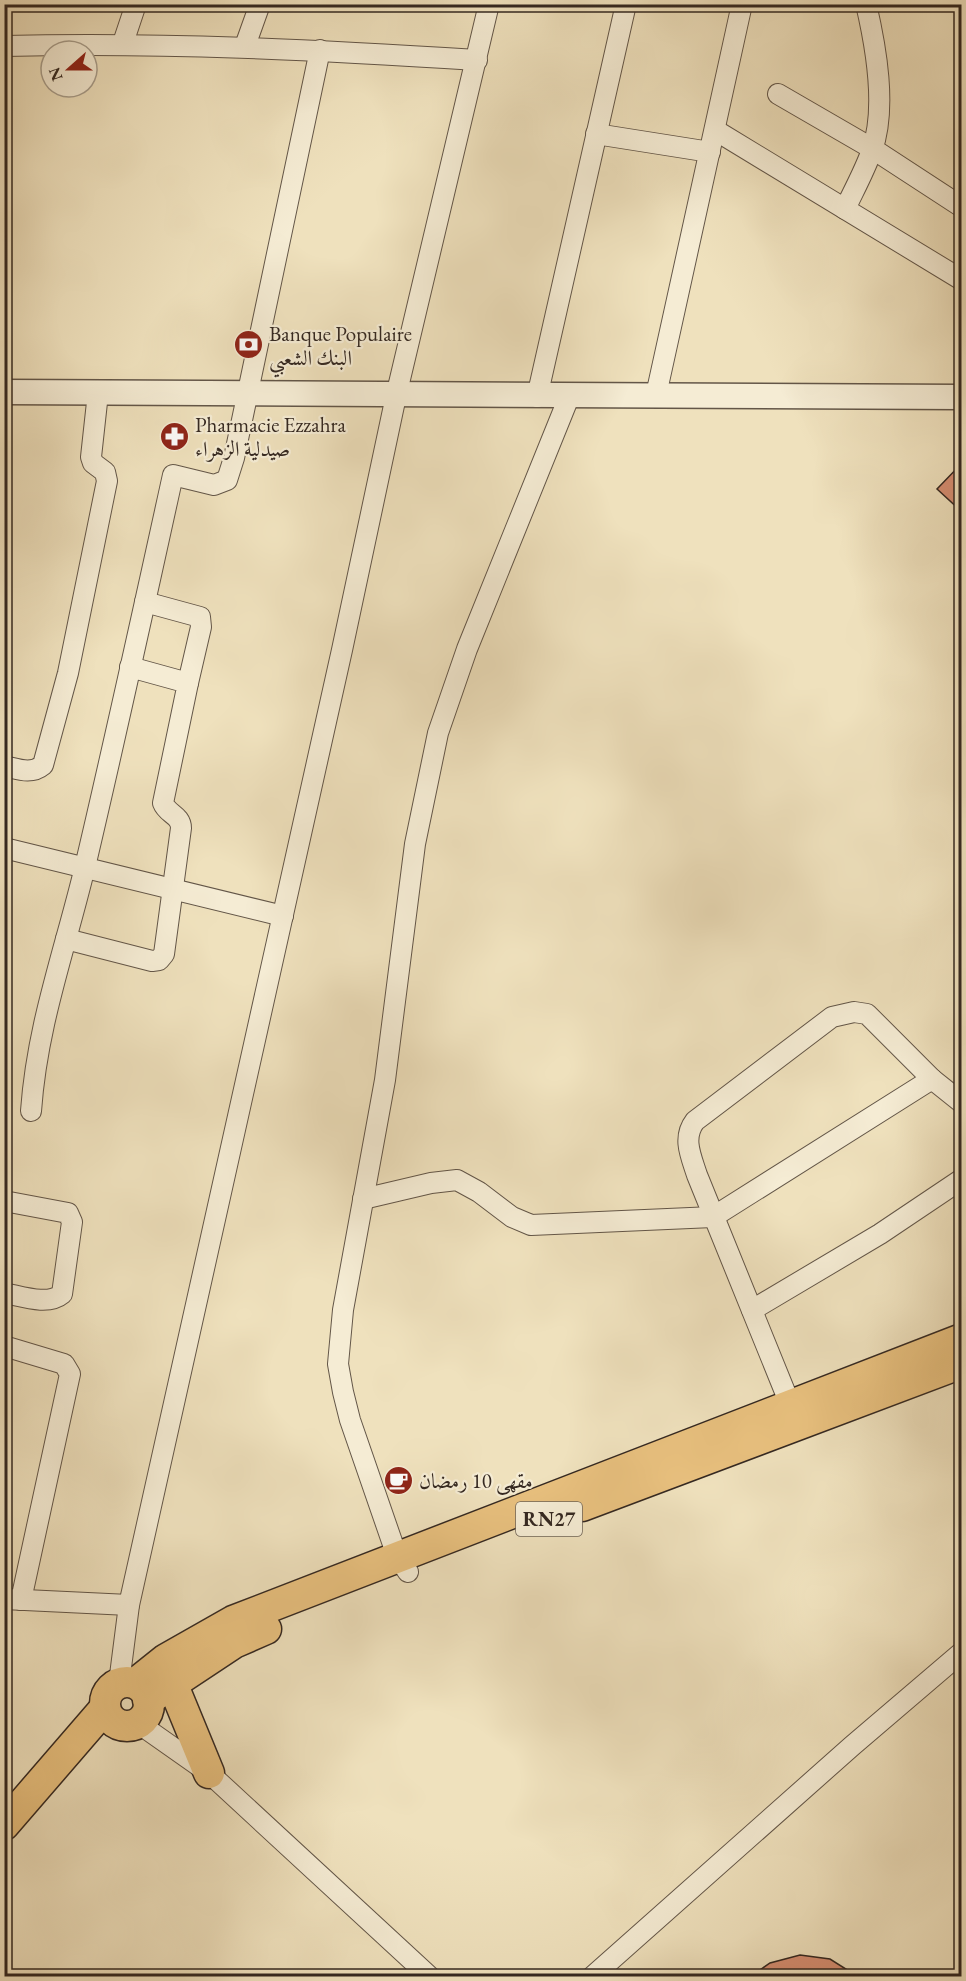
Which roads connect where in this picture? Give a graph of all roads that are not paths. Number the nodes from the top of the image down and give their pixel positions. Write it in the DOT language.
graph roads {
  1 [pos="135,4"];
  2 [pos="260,4"];
  3 [pos="489,4"];
  4 [pos="626,4"];
  5 [pos="742,4"];
  6 [pos="866,4"];
  7 [pos="123,43"];
  8 [pos="4,45"];
  9 [pos="245,46"];
  10 [pos="320,50"];
  11 [pos="477,60"];
  12 [pos="778,94"];
  13 [pos="715,130"];
  14 [pos="596,134"];
  15 [pos="873,148"];
  16 [pos="710,152"];
  17 [pos="962,207"];
  18 [pos="845,209"];
  19 [pos="962,279"];
  20 [pos="4,392"];
  21 [pos="98,393"];
  22 [pos="246,395"];
  23 [pos="656,395"];
  24 [pos="396,396"];
  25 [pos="569,396"];
  26 [pos="537,397"];
  27 [pos="962,397"];
  28 [pos="145,602"];
  29 [pos="130,667"];
  30 [pos="188,683"];
  31 [pos="4,766"];
  32 [pos="4,848"];
  33 [pos="85,867"];
  34 [pos="171,888"];
  35 [pos="283,916"];
  36 [pos="66,939"];
  37 [pos="932,1079"];
  38 [pos="962,1103"];
  39 [pos="31,1111"];
  40 [pos="962,1179"];
  41 [pos="363,1199"];
  42 [pos="4,1201"];
  43 [pos="713,1217"];
  44 [pos="4,1293"];
  45 [pos="752,1310"];
  46 [pos="962,1339"];
  47 [pos="4,1346"];
  48 [pos="962,1363"];
  49 [pos="794,1414"];
  50 [pos="403,1564"];
  51 [pos="13,1599"];
  52 [pos="129,1605"];
  53 [pos="962,1652"];
  54 [pos="134,1701"];
  55 [pos="209,1773"];
  56 [pos="4,1825"];
  57 [pos="429,1977"];
  58 [pos="593,1977"];
  1 -- 7 [label="street"];
  2 -- 9 [label="street"];
  3 -- 11 [label="street"];
  4 -- 14 [label="street"];
  5 -- 13 [label="street"];
  6 -- 15 [label="street"];
  7 -- 8 [label="street"];
  7 -- 9 [label="street"];
  9 -- 10 [label="street"];
  10 -- 11 [label="street"];
  10 -- 22 [label="street"];
  11 -- 24 [label="street"];
  12 -- 15 [label="street"];
  13 -- 16 [label="street"];
  13 -- 18 [label="street"];
  14 -- 16 [label="street"];
  14 -- 26 [label="street"];
  15 -- 17 [label="street"];
  15 -- 18 [label="street"];
  16 -- 23 [label="street"];
  18 -- 19 [label="street"];
  20 -- 21 [label="street"];
  21 -- 22 [label="street"];
  21 -- 31 [label="street"];
  22 -- 24 [label="street"];
  22 -- 28 [label="street"];
  23 -- 25 [label="street"];
  23 -- 27 [label="street"];
  24 -- 26 [label="street"];
  24 -- 35 [label="street"];
  25 -- 26 [label="street"];
  25 -- 41 [label="street"];
  28 -- 29 [label="street"];
  28 -- 30 [label="street"];
  29 -- 30 [label="street"];
  29 -- 33 [label="street"];
  30 -- 34 [label="street"];
  32 -- 33 [label="street"];
  33 -- 34 [label="street"];
  33 -- 36 [label="street"];
  34 -- 35 [label="street"];
  34 -- 36 [label="street"];
  35 -- 52 [label="street"];
  36 -- 39 [label="street"];
  37 -- 38 [label="street"];
  37 -- 43 [label="street"];
  37 -- 43 [label="street"];
  40 -- 45 [label="street"];
  41 -- 43 [label="street"];
  41 -- 50 [label="street"];
  42 -- 44 [label="street"];
  43 -- 45 [label="street"];
  45 -- 49 [label="street"];
  46 -- 49 [label="main road, RN27"];
  47 -- 51 [label="street"];
  48 -- 49 [label="main road, RN27"];
  49 -- 50 [label="main road, RN27"];
  50 -- 54 [label="main road, RN27"];
  51 -- 52 [label="street"];
  52 -- 54 [label="street"];
  53 -- 58 [label="street"];
  54 -- 55 [label="main road"];
  54 -- 55 [label="street"];
  54 -- 56 [label="main road, RN27"];
  55 -- 57 [label="street"];
}
